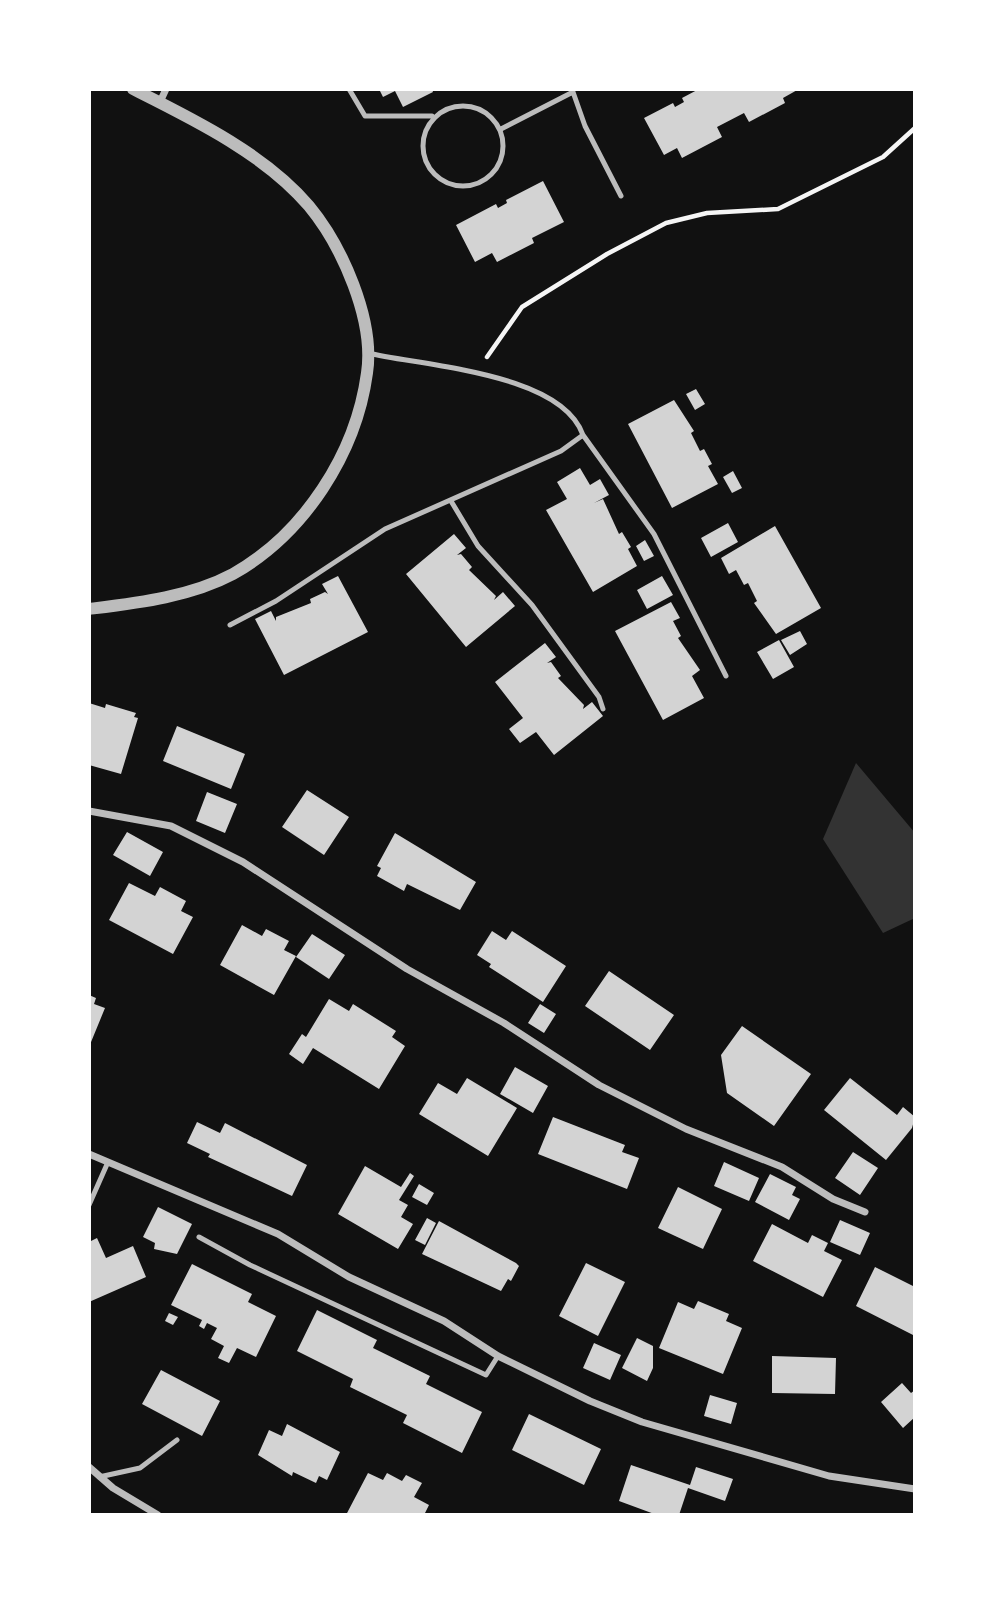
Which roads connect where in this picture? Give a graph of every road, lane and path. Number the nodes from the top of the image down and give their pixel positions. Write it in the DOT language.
graph roads {
  1 [pos="133,89"];
  2 [pos="166,89"];
  3 [pos="349,89"];
  4 [pos="574,91"];
  5 [pos="160,102"];
  6 [pos="432,116"];
  7 [pos="915,128"];
  8 [pos="501,129"];
  9 [pos="621,196"];
  10 [pos="368,353"];
  11 [pos="477,372"];
  12 [pos="583,435"];
  13 [pos="451,501"];
  14 [pos="89,609"];
  15 [pos="230,625"];
  16 [pos="726,676"];
  17 [pos="603,709"];
  18 [pos="89,811"];
  19 [pos="89,1154"];
  20 [pos="108,1162"];
  21 [pos="89,1205"];
  22 [pos="865,1212"];
  23 [pos="199,1237"];
  24 [pos="499,1356"];
  25 [pos="177,1440"];
  26 [pos="89,1467"];
  27 [pos="99,1477"];
  28 [pos="915,1489"];
  29 [pos="158,1515"];
  1 -- 5 [label="street"];
  2 -- 5 [label="street"];
  3 -- 6 [label="lane"];
  4 -- 8 [label="lane"];
  4 -- 9 [label="lane"];
  5 -- 10 [label="street"];
  6 -- 8 [label="lane"];
  6 -- 8 [label="lane"];
  7 -- 11 [label="path"];
  10 -- 11 [label="lane"];
  10 -- 14 [label="street"];
  11 -- 12 [label="lane"];
  12 -- 13 [label="lane"];
  12 -- 16 [label="lane"];
  13 -- 15 [label="lane"];
  13 -- 17 [label="lane"];
  18 -- 22 [label="street"];
  19 -- 20 [label="street"];
  20 -- 21 [label="lane"];
  20 -- 24 [label="street"];
  23 -- 24 [label="lane"];
  24 -- 28 [label="street"];
  25 -- 27 [label="lane"];
  26 -- 27 [label="street"];
  27 -- 29 [label="street"];
}
